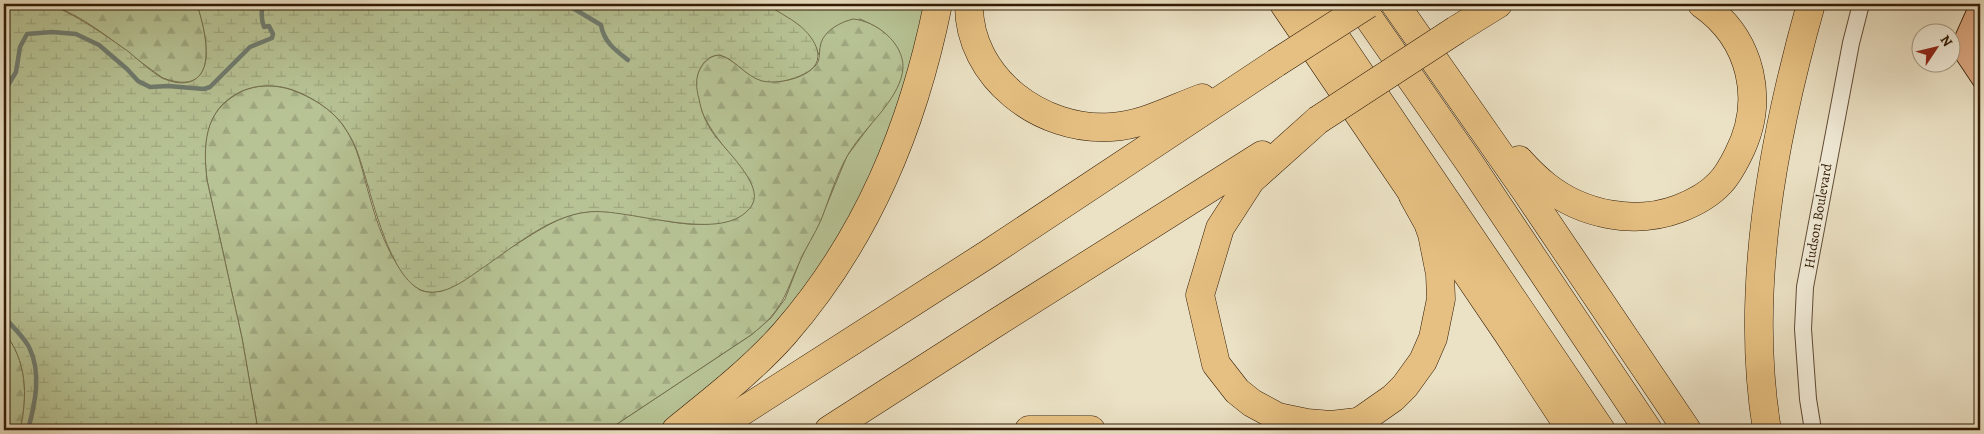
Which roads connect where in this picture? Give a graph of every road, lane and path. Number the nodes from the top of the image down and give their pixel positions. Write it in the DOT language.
graph roads {
  1 [pos="938,4"];
  2 [pos="969,4"];
  3 [pos="1284,4"];
  4 [pos="1313,4"];
  5 [pos="1359,4"];
  6 [pos="1368,4"];
  7 [pos="1395,4"];
  8 [pos="1702,4"];
  9 [pos="1811,4"];
  10 [pos="1861,4"];
  11 [pos="1501,6"];
  12 [pos="1250,80"];
  13 [pos="1468,109"];
  14 [pos="1318,120"];
  15 [pos="1413,196"];
  16 [pos="676,430"];
  17 [pos="713,430"];
  18 [pos="829,430"];
  19 [pos="1029,430"];
  20 [pos="1091,430"];
  21 [pos="1571,430"];
  22 [pos="1601,430"];
  23 [pos="1648,430"];
  24 [pos="1687,430"];
  25 [pos="1767,430"];
  26 [pos="1813,430"];
  1 -- 16 [label="highway"];
  2 -- 12 [label="highway"];
  3 -- 15 [label="highway"];
  4 -- 22 [label="highway"];
  5 -- 23 [label="highway"];
  6 -- 12 [label="highway, bridge"];
  7 -- 13 [label="highway"];
  8 -- 13 [label="highway"];
  9 -- 25 [label="highway"];
  10 -- 26 [label="street, Hudson Boulevard"];
  11 -- 14 [label="highway, bridge"];
  12 -- 17 [label="highway"];
  13 -- 24 [label="highway"];
  14 -- 15 [label="highway"];
  14 -- 18 [label="highway"];
  15 -- 21 [label="highway"];
  19 -- 20 [label="highway"];
}
